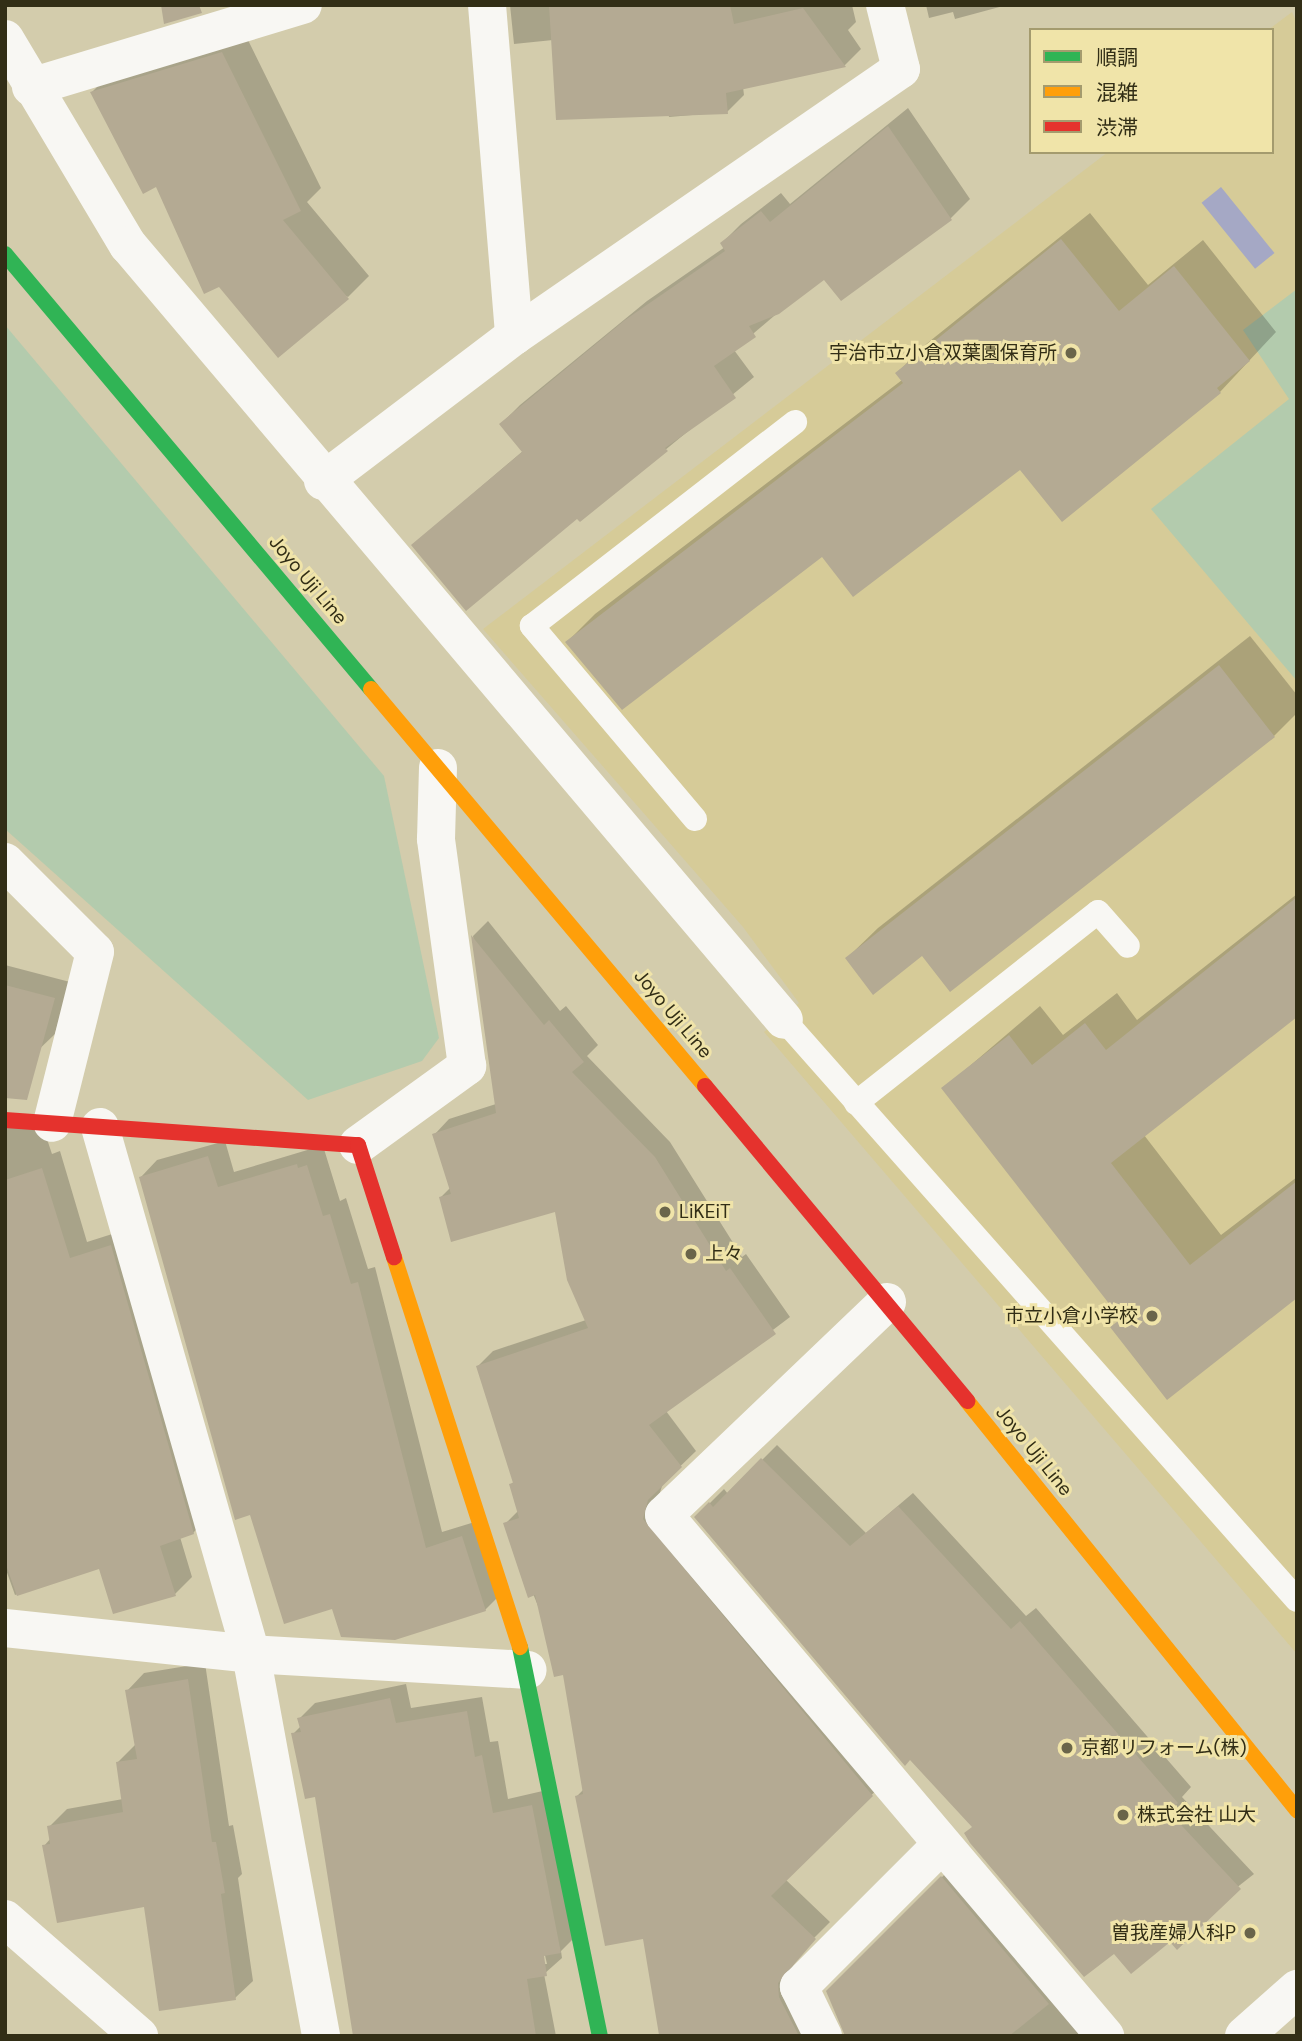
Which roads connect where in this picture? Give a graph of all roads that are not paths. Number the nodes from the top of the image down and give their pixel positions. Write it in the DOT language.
graph roads {
  1 [pos="303,5"];
  2 [pos="487,5"];
  3 [pos="885,5"];
  4 [pos="5,39"];
  5 [pos="31,87"];
  6 [pos="5,254"];
  7 [pos="514,336"];
  8 [pos="795,422"];
  9 [pos="323,481"];
  10 [pos="438,768"];
  11 [pos="695,819"];
  12 [pos="5,862"];
  13 [pos="1128,946"];
  14 [pos="784,1020"];
  15 [pos="856,1103"];
  16 [pos="5,1120"];
  17 [pos="52,1123"];
  18 [pos="100,1127"];
  19 [pos="358,1145"];
  20 [pos="887,1302"];
  21 [pos="1297,1600"];
  22 [pos="5,1628"];
  23 [pos="251,1654"];
  24 [pos="528,1670"];
  25 [pos="1297,1810"];
  26 [pos="942,1843"];
  27 [pos="5,1919"];
  28 [pos="1297,1989"];
  29 [pos="139,2036"];
  30 [pos="321,2036"];
  31 [pos="600,2036"];
  32 [pos="823,2036"];
  33 [pos="1105,2036"];
  34 [pos="1244,2036"];
  1 -- 5 [label="street"];
  2 -- 7 [label="street"];
  3 -- 7 [label="street"];
  4 -- 5 [label="street"];
  5 -- 9 [label="street"];
  6 -- 10 [label="main road, Joyo Uji Line"];
  7 -- 9 [label="street"];
  8 -- 11 [label="lane"];
  9 -- 14 [label="street"];
  10 -- 19 [label="street"];
  10 -- 20 [label="main road, Joyo Uji Line"];
  12 -- 17 [label="street"];
  13 -- 15 [label="lane"];
  14 -- 15 [label="lane"];
  15 -- 21 [label="lane"];
  16 -- 17 [label="main road"];
  17 -- 18 [label="main road"];
  18 -- 19 [label="main road"];
  18 -- 23 [label="street"];
  19 -- 24 [label="main road"];
  20 -- 25 [label="main road, Joyo Uji Line"];
  20 -- 26 [label="street"];
  22 -- 23 [label="street"];
  23 -- 24 [label="street"];
  23 -- 30 [label="street"];
  24 -- 31 [label="main road"];
  26 -- 32 [label="street"];
  26 -- 33 [label="street"];
  27 -- 29 [label="street"];
  28 -- 34 [label="street"];
}
